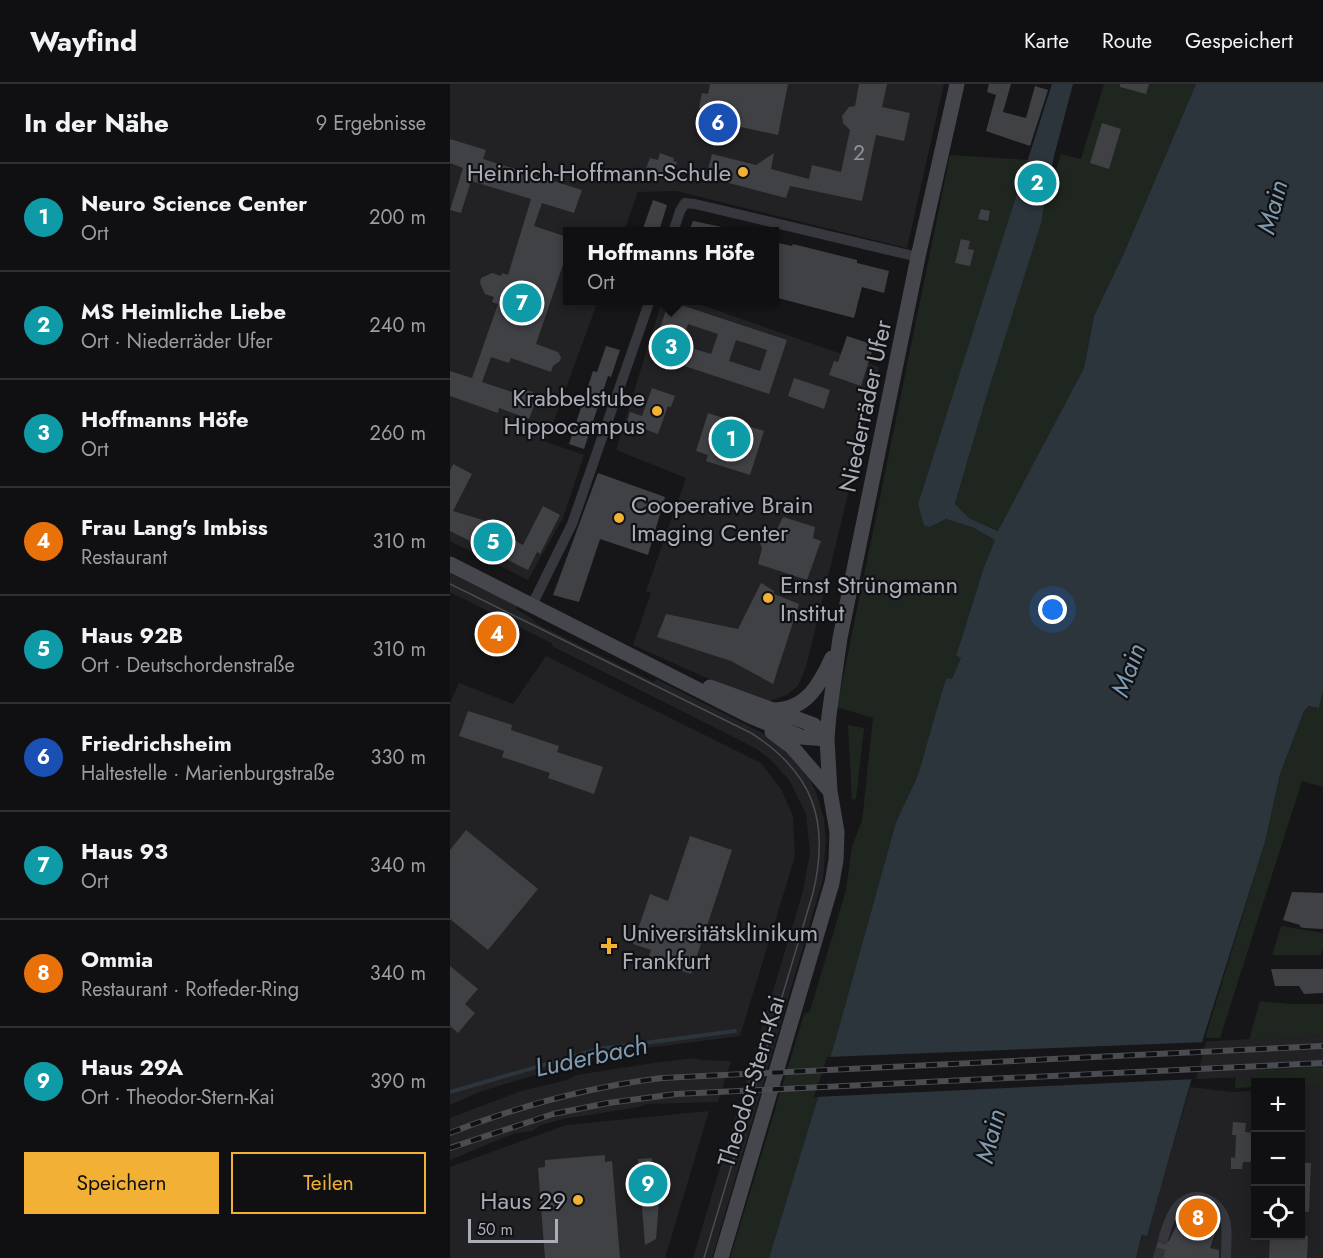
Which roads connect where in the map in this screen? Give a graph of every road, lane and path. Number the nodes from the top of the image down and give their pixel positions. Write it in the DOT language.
graph roads {
  1 [pos="957,84"];
  2 [pos="674,227"];
  3 [pos="918,257"];
  4 [pos="648,305"];
  5 [pos="450,564"];
  6 [pos="532,605"];
  7 [pos="840,638"];
  8 [pos="756,712"];
  9 [pos="827,739"];
  10 [pos="830,791"];
  11 [pos="1164,1236"];
  12 [pos="721,1258"];
  13 [pos="1226,1258"];
  1 -- 3 [label="main road, Niederräder Ufer"];
  2 -- 3 [label="street"];
  3 -- 7 [label="main road, Niederräder Ufer"];
  4 -- 6 [label="street"];
  5 -- 6 [label="main road"];
  6 -- 8 [label="main road"];
  7 -- 8 [label="main road"];
  7 -- 9 [label="main road, Niederräder Ufer"];
  8 -- 9 [label="main road"];
  8 -- 10 [label="main road"];
  9 -- 10 [label="main road, Theodor-Stern-Kai"];
  10 -- 12 [label="main road, Theodor-Stern-Kai"];
  11 -- 13 [label="street"];
}
